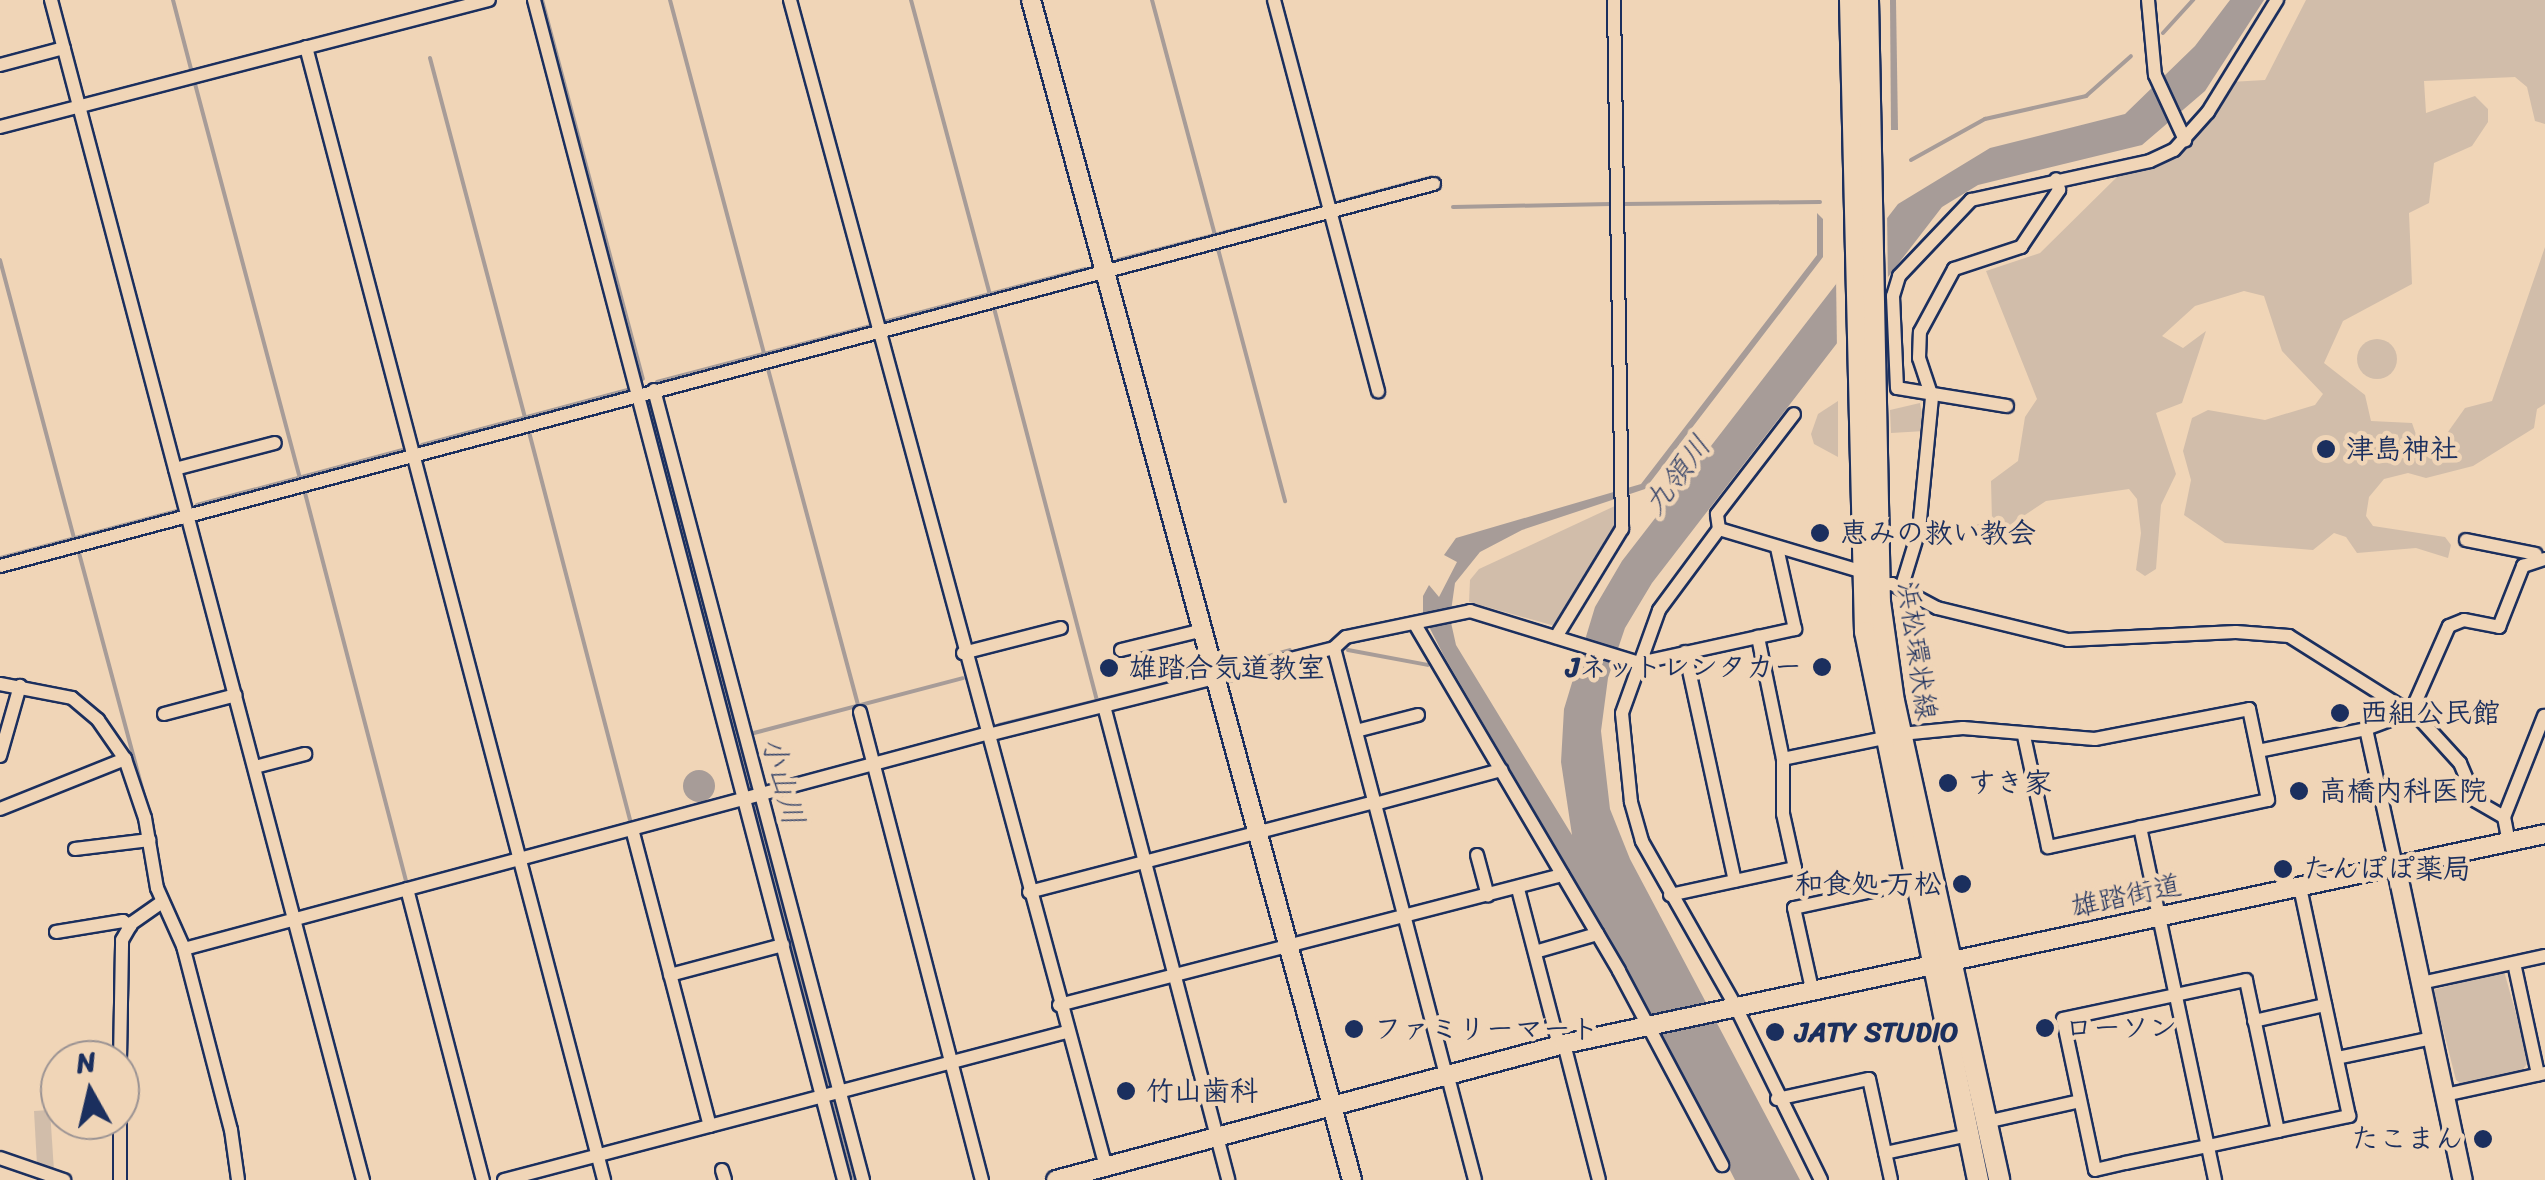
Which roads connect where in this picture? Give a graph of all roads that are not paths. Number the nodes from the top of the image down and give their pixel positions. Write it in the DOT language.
graph roads {
  1 [pos="51,0"];
  2 [pos="488,0"];
  3 [pos="534,0"];
  4 [pos="790,0"];
  5 [pos="1031,0"];
  6 [pos="1274,0"];
  7 [pos="1614,0"];
  8 [pos="1850,0"];
  9 [pos="1868,0"];
  10 [pos="2148,0"];
  11 [pos="2277,0"];
  12 [pos="306,47"];
  13 [pos="64,48"];
  14 [pos="0,65"];
  15 [pos="80,106"];
  16 [pos="0,126"];
  17 [pos="2182,133"];
  18 [pos="2056,179"];
  19 [pos="1434,184"];
  20 [pos="1330,212"];
  21 [pos="1104,272"];
  22 [pos="878,331"];
  23 [pos="654,390"];
  24 [pos="1378,391"];
  25 [pos="639,394"];
  26 [pos="1932,397"];
  27 [pos="2007,406"];
  28 [pos="1794,414"];
  29 [pos="274,443"];
  30 [pos="414,454"];
  31 [pos="175,469"];
  32 [pos="189,515"];
  33 [pos="1719,530"];
  34 [pos="2466,540"];
  35 [pos="1777,548"];
  36 [pos="2545,556"];
  37 [pos="0,566"];
  38 [pos="1860,571"];
  39 [pos="1878,585"];
  40 [pos="1901,589"];
  41 [pos="705,613"];
  42 [pos="1421,625"];
  43 [pos="1061,628"];
  44 [pos="1199,630"];
  45 [pos="1556,637"];
  46 [pos="1758,637"];
  47 [pos="1334,648"];
  48 [pos="1121,650"];
  49 [pos="1685,652"];
  50 [pos="963,653"];
  51 [pos="1639,662"];
  52 [pos="1213,678"];
  53 [pos="0,684"];
  54 [pos="20,686"];
  55 [pos="236,695"];
  56 [pos="1104,706"];
  57 [pos="860,712"];
  58 [pos="2410,712"];
  59 [pos="164,714"];
  60 [pos="1418,715"];
  61 [pos="2544,716"];
  62 [pos="2366,728"];
  63 [pos="1356,731"];
  64 [pos="987,735"];
  65 [pos="1892,736"];
  66 [pos="2024,736"];
  67 [pos="2258,751"];
  68 [pos="305,754"];
  69 [pos="0,756"];
  70 [pos="124,759"];
  71 [pos="1783,760"];
  72 [pos="874,764"];
  73 [pos="255,767"];
  74 [pos="1501,770"];
  75 [pos="753,797"];
  76 [pos="1375,803"];
  77 [pos="0,808"];
  78 [pos="2504,817"];
  79 [pos="2140,827"];
  80 [pos="632,829"];
  81 [pos="1260,833"];
  82 [pos="2545,834"];
  83 [pos="149,840"];
  84 [pos="2509,842"];
  85 [pos="76,848"];
  86 [pos="767,850"];
  87 [pos="1477,855"];
  88 [pos="520,859"];
  89 [pos="1145,862"];
  90 [pos="2396,866"];
  91 [pos="1562,876"];
  92 [pos="1735,881"];
  93 [pos="1914,882"];
  94 [pos="2300,887"];
  95 [pos="1518,888"];
  96 [pos="407,890"];
  97 [pos="1029,892"];
  98 [pos="1670,895"];
  99 [pos="1488,896"];
  100 [pos="162,902"];
  101 [pos="1404,917"];
  102 [pos="2159,917"];
  103 [pos="295,920"];
  104 [pos="130,926"];
  105 [pos="56,932"];
  106 [pos="1597,934"];
  107 [pos="783,945"];
  108 [pos="1290,946"];
  109 [pos="184,949"];
  110 [pos="1535,952"];
  111 [pos="2545,956"];
  112 [pos="1941,962"];
  113 [pos="2514,963"];
  114 [pos="670,974"];
  115 [pos="1174,975"];
  116 [pos="2421,983"];
  117 [pos="1812,989"];
  118 [pos="2176,995"];
  119 [pos="1059,1004"];
  120 [pos="2325,1005"];
  121 [pos="1726,1007"];
  122 [pos="2254,1020"];
  123 [pos="1646,1026"];
  124 [pos="1066,1032"];
  125 [pos="2433,1038"];
  126 [pos="120,1040"];
  127 [pos="1562,1045"];
  128 [pos="2336,1058"];
  129 [pos="951,1062"];
  130 [pos="2542,1074"];
  131 [pos="1447,1078"];
  132 [pos="830,1092"];
  133 [pos="2445,1095"];
  134 [pos="1777,1099"];
  135 [pos="2080,1102"];
  136 [pos="1333,1108"];
  137 [pos="1986,1122"];
  138 [pos="710,1126"];
  139 [pos="2278,1131"];
  140 [pos="1968,1135"];
  141 [pos="1217,1138"];
  142 [pos="120,1140"];
  143 [pos="2208,1146"];
  144 [pos="1885,1152"];
  145 [pos="598,1155"];
  146 [pos="0,1158"];
  147 [pos="1722,1165"];
  148 [pos="1105,1172"];
  149 [pos="64,1180"];
  150 [pos="120,1180"];
  151 [pos="238,1180"];
  152 [pos="364,1180"];
  153 [pos="484,1180"];
  154 [pos="504,1180"];
  155 [pos="604,1180"];
  156 [pos="844,1180"];
  157 [pos="863,1180"];
  158 [pos="982,1180"];
  159 [pos="1056,1180"];
  160 [pos="1228,1180"];
  161 [pos="1352,1180"];
  162 [pos="1475,1180"];
  163 [pos="1600,1180"];
  164 [pos="1821,1180"];
  165 [pos="1891,1180"];
  166 [pos="1978,1180"];
  167 [pos="1999,1180"];
  168 [pos="2216,1180"];
  169 [pos="2463,1180"];
  1 -- 13 [label="street"];
  2 -- 12 [label="street"];
  3 -- 25 [label="street"];
  4 -- 22 [label="street"];
  5 -- 21 [label="street"];
  6 -- 20 [label="street"];
  7 -- 45 [label="street"];
  8 -- 38 [label="main road, 浜松環状線"];
  9 -- 39 [label="main road, 浜松環状線"];
  10 -- 17 [label="street"];
  11 -- 17 [label="street"];
  12 -- 15 [label="street"];
  12 -- 30 [label="street"];
  13 -- 14 [label="street"];
  13 -- 15 [label="street"];
  15 -- 16 [label="street"];
  15 -- 31 [label="street"];
  17 -- 18 [label="street"];
  18 -- 26 [label="street"];
  18 -- 26 [label="street"];
  19 -- 20 [label="street"];
  20 -- 21 [label="street"];
  20 -- 24 [label="street"];
  21 -- 22 [label="street"];
  21 -- 44 [label="street"];
  22 -- 23 [label="street"];
  22 -- 50 [label="street"];
  23 -- 25 [label="street"];
  23 -- 41 [label="street"];
  25 -- 30 [label="street"];
  25 -- 41 [label="street"];
  26 -- 27 [label="street"];
  26 -- 40 [label="street"];
  28 -- 33 [label="street"];
  29 -- 31 [label="street"];
  30 -- 32 [label="street"];
  30 -- 88 [label="street"];
  31 -- 32 [label="street"];
  32 -- 37 [label="street"];
  32 -- 55 [label="street"];
  33 -- 35 [label="street"];
  33 -- 51 [label="street"];
  34 -- 36 [label="street"];
  35 -- 38 [label="street"];
  35 -- 46 [label="street"];
  36 -- 58 [label="street"];
  38 -- 65 [label="main road, 浜松環状線"];
  39 -- 40 [label="street"];
  39 -- 65 [label="main road, 浜松環状線"];
  40 -- 58 [label="street"];
  41 -- 75 [label="street"];
  42 -- 45 [label="street"];
  42 -- 47 [label="street"];
  42 -- 74 [label="street"];
  43 -- 50 [label="street"];
  44 -- 48 [label="street"];
  44 -- 52 [label="street"];
  45 -- 51 [label="street"];
  46 -- 49 [label="street"];
  46 -- 71 [label="street"];
  47 -- 52 [label="street"];
  47 -- 63 [label="street"];
  49 -- 51 [label="street"];
  49 -- 92 [label="street"];
  50 -- 64 [label="street"];
  51 -- 98 [label="street"];
  52 -- 56 [label="street"];
  52 -- 81 [label="street"];
  53 -- 54 [label="street"];
  54 -- 69 [label="street"];
  54 -- 70 [label="street"];
  55 -- 59 [label="street"];
  55 -- 73 [label="street"];
  56 -- 64 [label="street"];
  56 -- 89 [label="street"];
  57 -- 72 [label="street"];
  58 -- 62 [label="street"];
  58 -- 78 [label="street"];
  60 -- 63 [label="street"];
  61 -- 78 [label="street"];
  62 -- 67 [label="street"];
  62 -- 90 [label="street"];
  63 -- 76 [label="street"];
  64 -- 72 [label="street"];
  64 -- 97 [label="street"];
  65 -- 66 [label="street"];
  65 -- 71 [label="street"];
  65 -- 93 [label="main road, 浜松環状線"];
  65 -- 112 [label="main road, 浜松環状線"];
  66 -- 67 [label="street"];
  66 -- 79 [label="street"];
  67 -- 79 [label="street"];
  68 -- 73 [label="street"];
  70 -- 77 [label="street"];
  70 -- 83 [label="street"];
  71 -- 92 [label="street"];
  72 -- 75 [label="street"];
  72 -- 129 [label="street"];
  73 -- 103 [label="street"];
  74 -- 76 [label="street"];
  74 -- 91 [label="street"];
  75 -- 80 [label="street"];
  75 -- 86 [label="street"];
  76 -- 81 [label="street"];
  76 -- 101 [label="street"];
  78 -- 84 [label="street"];
  79 -- 102 [label="street"];
  80 -- 88 [label="street"];
  80 -- 114 [label="street"];
  81 -- 89 [label="street"];
  81 -- 108 [label="street"];
  82 -- 84 [label="street, 雄踏街道"];
  83 -- 85 [label="street"];
  83 -- 100 [label="street"];
  84 -- 90 [label="street, 雄踏街道"];
  86 -- 107 [label="street"];
  86 -- 132 [label="street"];
  87 -- 99 [label="street"];
  88 -- 96 [label="street"];
  88 -- 145 [label="street"];
  89 -- 97 [label="street"];
  89 -- 115 [label="street"];
  90 -- 94 [label="street, 雄踏街道"];
  90 -- 116 [label="street"];
  91 -- 95 [label="street"];
  91 -- 106 [label="street"];
  92 -- 98 [label="street"];
  93 -- 112 [label="main road, 浜松環状線"];
  93 -- 117 [label="street"];
  94 -- 102 [label="street, 雄踏街道"];
  94 -- 120 [label="street"];
  95 -- 99 [label="street"];
  95 -- 110 [label="street"];
  96 -- 103 [label="street"];
  96 -- 153 [label="street"];
  97 -- 119 [label="street"];
  98 -- 121 [label="street"];
  99 -- 101 [label="street"];
  100 -- 104 [label="street"];
  100 -- 109 [label="street"];
  101 -- 108 [label="street"];
  101 -- 131 [label="street"];
  102 -- 112 [label="street, 雄踏街道"];
  102 -- 118 [label="street"];
  103 -- 109 [label="street"];
  103 -- 152 [label="street"];
  104 -- 105 [label="street"];
  104 -- 126 [label="street"];
  106 -- 110 [label="street"];
  106 -- 123 [label="street"];
  107 -- 114 [label="street"];
  107 -- 132 [label="street"];
  108 -- 115 [label="street"];
  108 -- 136 [label="street"];
  109 -- 151 [label="street"];
  110 -- 127 [label="street"];
  111 -- 113 [label="street"];
  112 -- 117 [label="street, 雄踏街道"];
  112 -- 137 [label="main road, 浜松環状線"];
  112 -- 140 [label="main road, 浜松環状線"];
  113 -- 116 [label="street"];
  113 -- 130 [label="street"];
  114 -- 138 [label="street"];
  115 -- 119 [label="street"];
  115 -- 141 [label="street"];
  116 -- 125 [label="street"];
  117 -- 121 [label="street, 雄踏街道"];
  118 -- 122 [label="street"];
  118 -- 135 [label="street"];
  118 -- 143 [label="street"];
  119 -- 124 [label="street"];
  120 -- 122 [label="street"];
  120 -- 128 [label="street"];
  121 -- 123 [label="street, 雄踏街道"];
  121 -- 134 [label="street"];
  122 -- 139 [label="street"];
  123 -- 127 [label="street, 雄踏街道"];
  123 -- 147 [label="street"];
  124 -- 129 [label="street"];
  124 -- 148 [label="street"];
  125 -- 128 [label="street"];
  125 -- 133 [label="street"];
  127 -- 131 [label="street, 雄踏街道"];
  127 -- 163 [label="street"];
  128 -- 139 [label="street"];
  129 -- 132 [label="street"];
  129 -- 158 [label="street"];
  130 -- 133 [label="street"];
  131 -- 136 [label="street, 雄踏街道"];
  131 -- 162 [label="street"];
  132 -- 138 [label="street"];
  132 -- 156 [label="street"];
  132 -- 157 [label="street"];
  133 -- 169 [label="street"];
  134 -- 144 [label="street"];
  134 -- 164 [label="street"];
  135 -- 137 [label="street"];
  135 -- 143 [label="street"];
  136 -- 141 [label="street, 雄踏街道"];
  136 -- 161 [label="street"];
  137 -- 167 [label="main road, 浜松環状線"];
  138 -- 145 [label="street"];
  139 -- 143 [label="street"];
  140 -- 144 [label="street"];
  140 -- 166 [label="main road, 浜松環状線"];
  141 -- 148 [label="street, 雄踏街道"];
  141 -- 160 [label="street"];
  142 -- 150 [label="street"];
  143 -- 168 [label="street"];
  144 -- 165 [label="street"];
  145 -- 154 [label="street"];
  145 -- 155 [label="street"];
  146 -- 149 [label="street"];
  148 -- 159 [label="street, 雄踏街道"];
}
